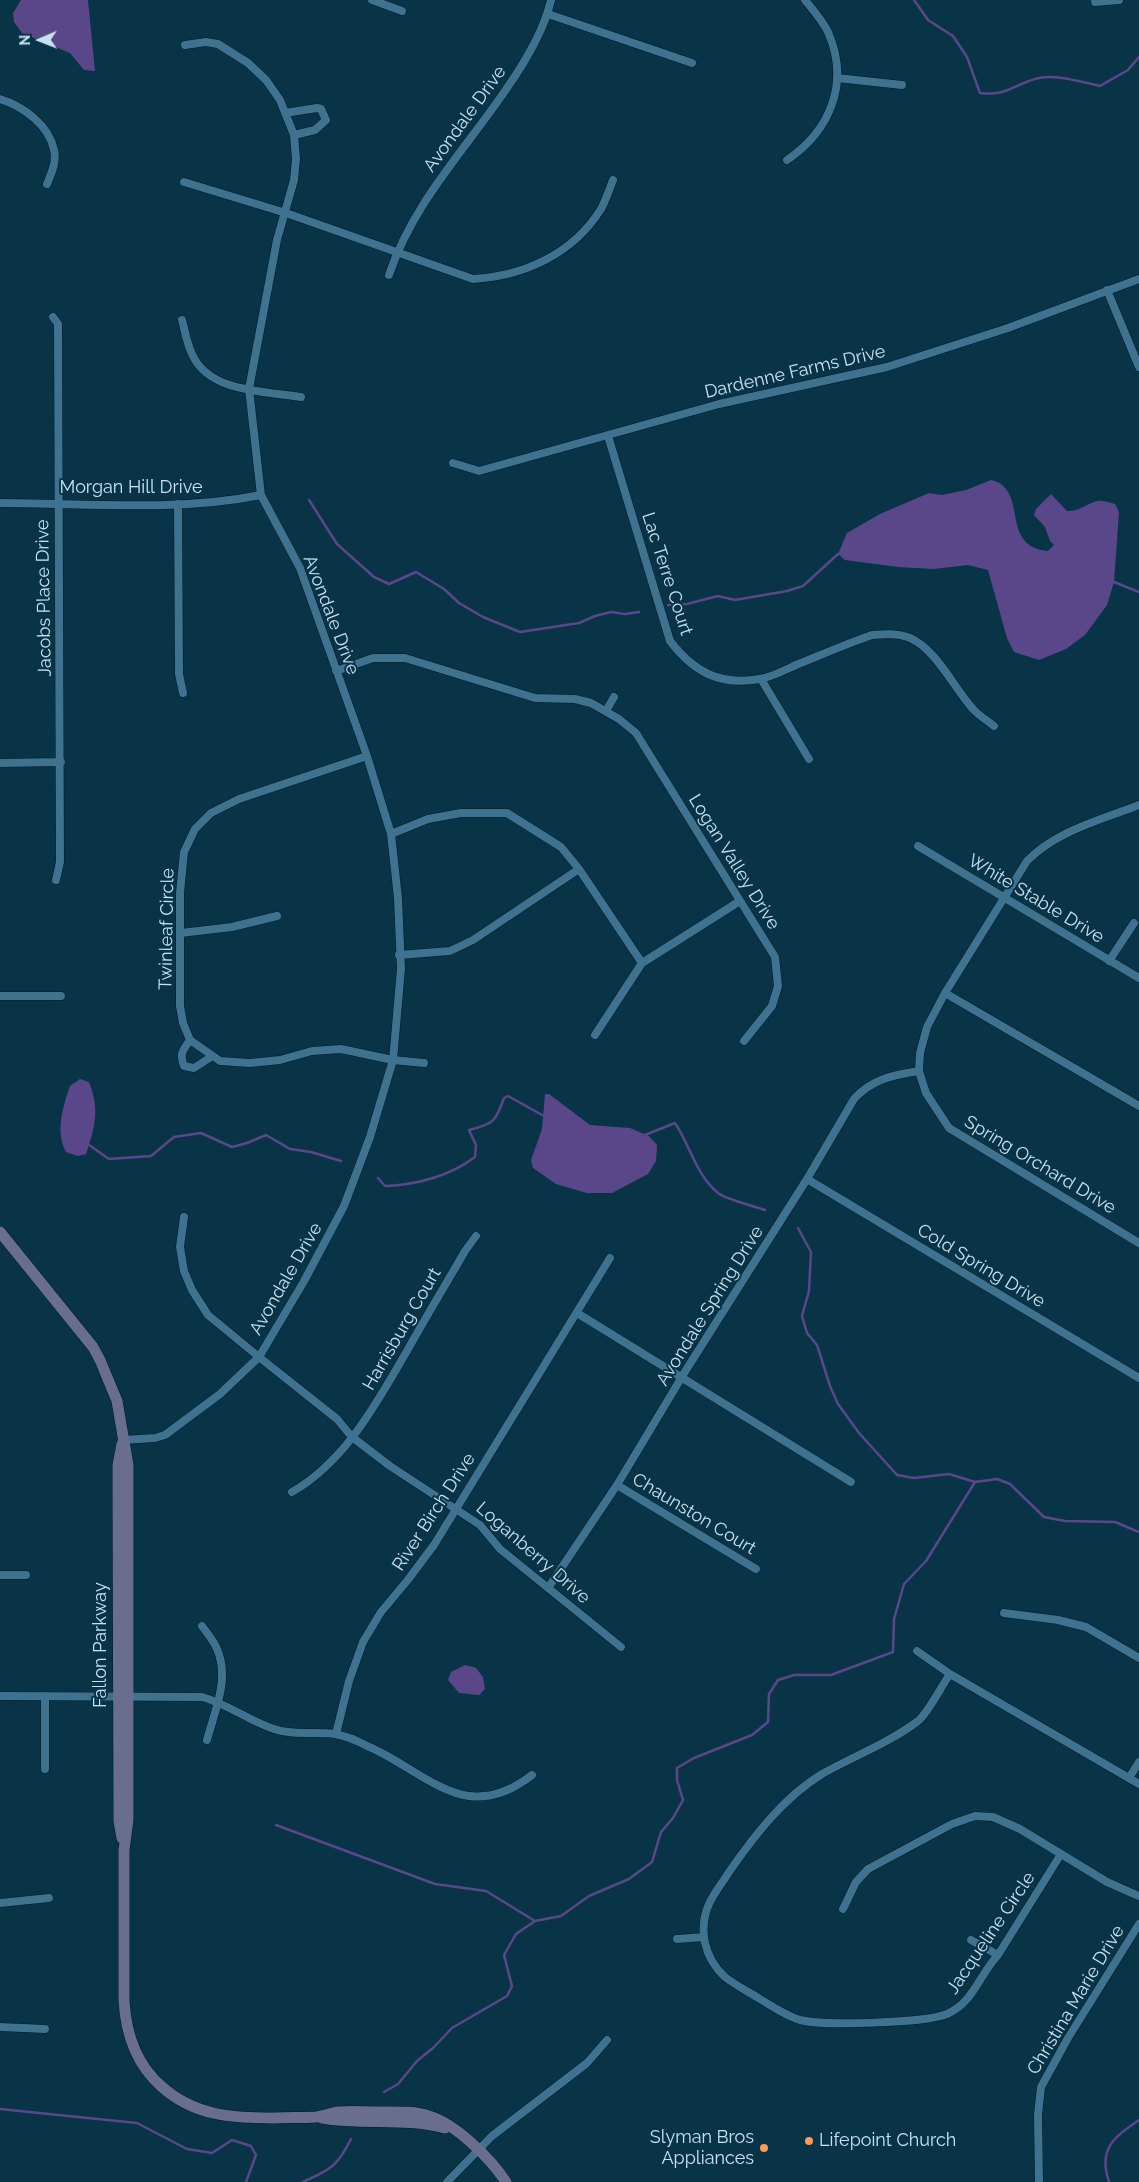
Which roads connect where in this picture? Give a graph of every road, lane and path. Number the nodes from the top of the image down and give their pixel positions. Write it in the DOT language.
graph roads {
  1 [pos="372,0"];
  2 [pos="551,0"];
  3 [pos="805,0"];
  4 [pos="1119,0"];
  5 [pos="1094,2"];
  6 [pos="402,12"];
  7 [pos="548,14"];
  8 [pos="185,45"];
  9 [pos="692,63"];
  10 [pos="837,78"];
  11 [pos="902,85"];
  12 [pos="0,99"];
  13 [pos="286,114"];
  14 [pos="294,135"];
  15 [pos="787,160"];
  16 [pos="613,180"];
  17 [pos="184,182"];
  18 [pos="47,184"];
  19 [pos="286,213"];
  20 [pos="397,252"];
  21 [pos="389,275"];
  22 [pos="1139,279"];
  23 [pos="1107,290"];
  24 [pos="53,317"];
  25 [pos="182,320"];
  26 [pos="1139,367"];
  27 [pos="249,389"];
  28 [pos="301,397"];
  29 [pos="608,436"];
  30 [pos="453,463"];
  31 [pos="261,495"];
  32 [pos="0,502"];
  33 [pos="58,503"];
  34 [pos="178,504"];
  35 [pos="336,671"];
  36 [pos="761,679"];
  37 [pos="183,693"];
  38 [pos="614,697"];
  39 [pos="606,711"];
  40 [pos="994,726"];
  41 [pos="367,756"];
  42 [pos="809,759"];
  43 [pos="61,762"];
  44 [pos="0,763"];
  45 [pos="1139,805"];
  46 [pos="391,834"];
  47 [pos="918,846"];
  48 [pos="579,869"];
  49 [pos="56,880"];
  50 [pos="1004,898"];
  51 [pos="740,901"];
  52 [pos="277,916"];
  53 [pos="1134,923"];
  54 [pos="181,933"];
  55 [pos="399,955"];
  56 [pos="1109,960"];
  57 [pos="642,964"];
  58 [pos="1139,978"];
  59 [pos="945,993"];
  60 [pos="0,996"];
  61 [pos="61,996"];
  62 [pos="594,1035"];
  63 [pos="190,1040"];
  64 [pos="744,1042"];
  65 [pos="211,1056"];
  66 [pos="393,1060"];
  67 [pos="424,1063"];
  68 [pos="919,1071"];
  69 [pos="1139,1106"];
  70 [pos="808,1180"];
  71 [pos="184,1217"];
  72 [pos="0,1232"];
  73 [pos="476,1236"];
  74 [pos="1139,1243"];
  75 [pos="610,1258"];
  76 [pos="577,1313"];
  77 [pos="258,1357"];
  78 [pos="1139,1378"];
  79 [pos="681,1379"];
  80 [pos="352,1437"];
  81 [pos="123,1440"];
  82 [pos="851,1482"];
  83 [pos="618,1485"];
  84 [pos="292,1492"];
  85 [pos="457,1508"];
  86 [pos="756,1570"];
  87 [pos="0,1575"];
  88 [pos="26,1575"];
  89 [pos="548,1588"];
  90 [pos="1004,1613"];
  91 [pos="202,1626"];
  92 [pos="621,1647"];
  93 [pos="916,1651"];
  94 [pos="1139,1658"];
  95 [pos="950,1674"];
  96 [pos="0,1696"];
  97 [pos="45,1696"];
  98 [pos="123,1697"];
  99 [pos="218,1701"];
  100 [pos="336,1734"];
  101 [pos="207,1740"];
  102 [pos="1139,1762"];
  103 [pos="45,1769"];
  104 [pos="532,1775"];
  105 [pos="1129,1778"];
  106 [pos="1139,1784"];
  107 [pos="1061,1854"];
  108 [pos="1139,1896"];
  109 [pos="49,1898"];
  110 [pos="0,1903"];
  111 [pos="843,1909"];
  112 [pos="1139,1924"];
  113 [pos="704,1937"];
  114 [pos="677,1939"];
  115 [pos="971,1940"];
  116 [pos="998,1955"];
  117 [pos="0,2027"];
  118 [pos="46,2030"];
  119 [pos="607,2040"];
  120 [pos="478,2149"];
  121 [pos="448,2182"];
  122 [pos="506,2182"];
  123 [pos="1039,2182"];
  1 -- 6 [label="street"];
  2 -- 7 [label="street, Avondale Drive"];
  3 -- 10 [label="street"];
  4 -- 5 [label="street"];
  7 -- 9 [label="street"];
  7 -- 20 [label="street, Avondale Drive"];
  8 -- 13 [label="street, Avondale Drive"];
  10 -- 11 [label="street"];
  10 -- 15 [label="street"];
  12 -- 18 [label="street"];
  13 -- 14 [label="street, Avondale Drive"];
  13 -- 14 [label="street"];
  14 -- 19 [label="street, Avondale Drive"];
  16 -- 20 [label="street"];
  17 -- 19 [label="street"];
  19 -- 20 [label="street"];
  19 -- 27 [label="street, Avondale Drive"];
  20 -- 21 [label="street, Avondale Drive"];
  22 -- 23 [label="street, Dardenne Farms Drive"];
  23 -- 26 [label="street"];
  23 -- 29 [label="street, Dardenne Farms Drive"];
  24 -- 33 [label="street, Jacobs Place Drive"];
  25 -- 27 [label="street"];
  27 -- 28 [label="street"];
  27 -- 31 [label="street, Avondale Drive"];
  29 -- 30 [label="street, Dardenne Farms Drive"];
  29 -- 36 [label="street, Lac Terre Court"];
  31 -- 34 [label="street, Morgan Hill Drive"];
  31 -- 35 [label="street, Avondale Drive"];
  32 -- 33 [label="street, Morgan Hill Drive"];
  33 -- 34 [label="street, Morgan Hill Drive"];
  33 -- 43 [label="street, Jacobs Place Drive"];
  34 -- 37 [label="street"];
  35 -- 39 [label="street, Logan Valley Drive"];
  35 -- 41 [label="street, Avondale Drive"];
  36 -- 40 [label="street, Lac Terre Court"];
  36 -- 42 [label="street"];
  38 -- 39 [label="street"];
  39 -- 51 [label="street, Logan Valley Drive"];
  41 -- 46 [label="street, Avondale Drive"];
  41 -- 54 [label="street, Twinleaf Circle"];
  43 -- 44 [label="street"];
  43 -- 49 [label="street, Jacobs Place Drive"];
  45 -- 50 [label="street, Spring Orchard Drive"];
  46 -- 48 [label="street"];
  46 -- 55 [label="street, Avondale Drive"];
  47 -- 50 [label="street, White Stable Drive"];
  48 -- 55 [label="street"];
  48 -- 57 [label="street"];
  50 -- 56 [label="street, White Stable Drive"];
  50 -- 59 [label="street, Spring Orchard Drive"];
  51 -- 57 [label="street"];
  51 -- 64 [label="street, Logan Valley Drive"];
  52 -- 54 [label="street"];
  53 -- 56 [label="street"];
  54 -- 63 [label="street, Twinleaf Circle"];
  55 -- 66 [label="street, Avondale Drive"];
  56 -- 58 [label="street, White Stable Drive"];
  57 -- 62 [label="street"];
  59 -- 68 [label="street, Spring Orchard Drive"];
  59 -- 69 [label="street"];
  60 -- 61 [label="street"];
  63 -- 65 [label="street"];
  63 -- 65 [label="street"];
  65 -- 66 [label="street"];
  66 -- 67 [label="street"];
  66 -- 77 [label="street, Avondale Drive"];
  68 -- 70 [label="street, Avondale Spring Drive"];
  68 -- 74 [label="street, Spring Orchard Drive"];
  70 -- 78 [label="street, Cold Spring Drive"];
  70 -- 79 [label="street, Avondale Spring Drive"];
  71 -- 77 [label="street, Loganberry Drive"];
  72 -- 81 [label="street, Fallon Parkway"];
  73 -- 80 [label="street, Harrisburg Court"];
  75 -- 76 [label="street, River Birch Drive"];
  76 -- 79 [label="street"];
  76 -- 85 [label="street, River Birch Drive"];
  77 -- 80 [label="street, Loganberry Drive"];
  77 -- 81 [label="street, Avondale Drive"];
  79 -- 82 [label="street"];
  79 -- 83 [label="street, Avondale Spring Drive"];
  80 -- 84 [label="street, Harrisburg Court"];
  80 -- 85 [label="street, Loganberry Drive"];
  81 -- 98 [label="street, Fallon Parkway"];
  83 -- 86 [label="street, Chaunston Court"];
  83 -- 89 [label="street, Avondale Spring Drive"];
  85 -- 89 [label="street, Loganberry Drive"];
  85 -- 100 [label="street, River Birch Drive"];
  87 -- 88 [label="street"];
  89 -- 92 [label="street, Loganberry Drive"];
  90 -- 94 [label="street"];
  91 -- 99 [label="street"];
  93 -- 95 [label="street"];
  95 -- 105 [label="street"];
  95 -- 113 [label="street, Jacqueline Circle"];
  96 -- 97 [label="street"];
  97 -- 98 [label="street"];
  97 -- 103 [label="street"];
  98 -- 99 [label="street"];
  98 -- 120 [label="street, Fallon Parkway"];
  99 -- 100 [label="street"];
  99 -- 101 [label="street"];
  100 -- 104 [label="street"];
  102 -- 105 [label="street"];
  105 -- 106 [label="street"];
  107 -- 108 [label="street"];
  107 -- 111 [label="street"];
  107 -- 116 [label="street, Jacqueline Circle"];
  109 -- 110 [label="street"];
  112 -- 123 [label="street, Christina Marie Drive"];
  113 -- 114 [label="street"];
  113 -- 116 [label="street, Jacqueline Circle"];
  115 -- 116 [label="street"];
  117 -- 118 [label="street"];
  119 -- 120 [label="street"];
  120 -- 121 [label="street"];
  120 -- 122 [label="street, Fallon Parkway"];
}
